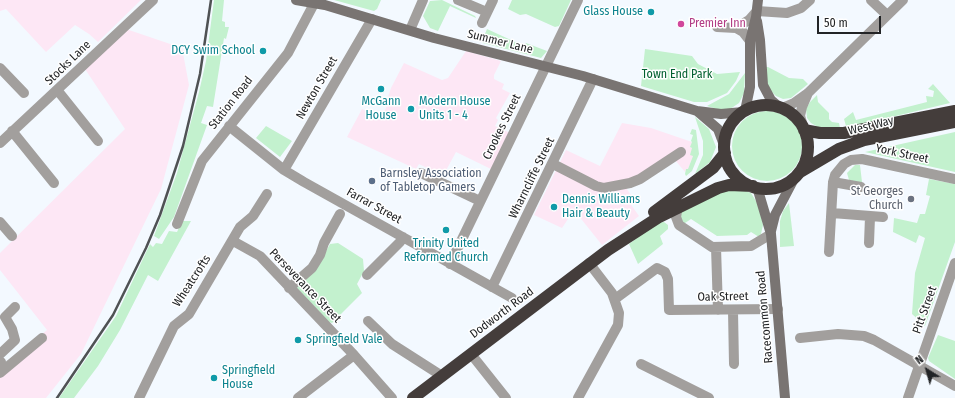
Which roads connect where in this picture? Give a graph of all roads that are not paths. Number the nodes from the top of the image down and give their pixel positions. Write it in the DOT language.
graph roads {
  1 [pos="153,0"];
  2 [pos="296,0"];
  3 [pos="423,0"];
  4 [pos="458,0"];
  5 [pos="493,0"];
  6 [pos="578,0"];
  7 [pos="758,0"];
  8 [pos="810,0"];
  9 [pos="871,0"];
  10 [pos="903,0"];
  11 [pos="316,2"];
  12 [pos="487,12"];
  13 [pos="756,14"];
  14 [pos="887,16"];
  15 [pos="372,19"];
  16 [pos="482,23"];
  17 [pos="717,27"];
  18 [pos="736,28"];
  19 [pos="410,30"];
  20 [pos="750,41"];
  21 [pos="546,67"];
  22 [pos="0,68"];
  23 [pos="593,79"];
  24 [pos="58,91"];
  25 [pos="24,93"];
  26 [pos="808,93"];
  27 [pos="780,107"];
  28 [pos="697,111"];
  29 [pos="744,111"];
  30 [pos="955,111"];
  31 [pos="955,122"];
  32 [pos="229,126"];
  33 [pos="803,128"];
  34 [pos="12,131"];
  35 [pos="98,141"];
  36 [pos="0,143"];
  37 [pos="725,149"];
  38 [pos="681,152"];
  39 [pos="553,164"];
  40 [pos="284,170"];
  41 [pos="421,173"];
  42 [pos="797,174"];
  43 [pos="955,179"];
  44 [pos="833,182"];
  45 [pos="54,183"];
  46 [pos="755,187"];
  47 [pos="861,187"];
  48 [pos="267,194"];
  49 [pos="480,201"];
  50 [pos="678,206"];
  51 [pos="832,213"];
  52 [pos="340,214"];
  53 [pos="870,217"];
  54 [pos="883,217"];
  55 [pos="0,222"];
  56 [pos="177,224"];
  57 [pos="770,234"];
  58 [pos="12,236"];
  59 [pos="403,237"];
  60 [pos="233,241"];
  61 [pos="869,243"];
  62 [pos="716,247"];
  63 [pos="608,250"];
  64 [pos="829,252"];
  65 [pos="589,263"];
  66 [pos="955,263"];
  67 [pos="450,264"];
  68 [pos="369,268"];
  69 [pos="492,287"];
  70 [pos="289,288"];
  71 [pos="512,298"];
  72 [pos="616,299"];
  73 [pos="15,307"];
  74 [pos="778,309"];
  75 [pos="718,310"];
  76 [pos="733,311"];
  77 [pos="368,321"];
  78 [pos="42,338"];
  79 [pos="800,338"];
  80 [pos="0,354"];
  81 [pos="471,354"];
  82 [pos="354,355"];
  83 [pos="641,364"];
  84 [pos="734,364"];
  85 [pos="919,366"];
  86 [pos="0,373"];
  87 [pos="442,376"];
  88 [pos="955,386"];
  89 [pos="139,398"];
  90 [pos="298,398"];
  91 [pos="392,398"];
  92 [pos="413,398"];
  93 [pos="506,398"];
  94 [pos="578,398"];
  95 [pos="709,398"];
  96 [pos="785,398"];
  97 [pos="908,398"];
  1 -- 24 [label="street, Stocks Lane"];
  2 -- 11 [label="street, Summer Lane"];
  3 -- 19 [label="street"];
  4 -- 12 [label="street"];
  5 -- 12 [label="street"];
  6 -- 21 [label="street, Crookes Street"];
  7 -- 13 [label="street"];
  8 -- 13 [label="street"];
  9 -- 14 [label="street"];
  10 -- 14 [label="street"];
  11 -- 15 [label="street, Summer Lane"];
  11 -- 32 [label="street, Station Road"];
  12 -- 16 [label="street"];
  13 -- 18 [label="street"];
  13 -- 20 [label="street"];
  13 -- 27 [label="street"];
  14 -- 26 [label="street"];
  15 -- 19 [label="street, Summer Lane"];
  15 -- 40 [label="street, Newton Street"];
  17 -- 18 [label="street"];
  18 -- 20 [label="street"];
  19 -- 21 [label="street, Summer Lane"];
  20 -- 29 [label="street"];
  21 -- 23 [label="street, Summer Lane"];
  21 -- 49 [label="street, Crookes Street"];
  22 -- 25 [label="street"];
  23 -- 28 [label="street, Summer Lane"];
  23 -- 39 [label="street, Wharncliffe Street"];
  24 -- 34 [label="street, Stocks Lane"];
  24 -- 35 [label="street"];
  26 -- 27 [label="street"];
  26 -- 33 [label="street"];
  27 -- 29 [label="highway"];
  27 -- 33 [label="highway"];
  28 -- 29 [label="street, Summer Lane"];
  28 -- 37 [label="street, Summer Lane"];
  29 -- 37 [label="highway"];
  30 -- 33 [label="highway, West Way"];
  31 -- 42 [label="highway, West Way"];
  32 -- 40 [label="street, Farrar Street"];
  32 -- 56 [label="street, Station Road"];
  33 -- 42 [label="highway"];
  34 -- 36 [label="street, Stocks Lane"];
  34 -- 45 [label="street"];
  37 -- 46 [label="highway"];
  37 -- 63 [label="highway, Dodworth Road"];
  38 -- 39 [label="street"];
  39 -- 69 [label="street, Wharncliffe Street"];
  40 -- 59 [label="street, Farrar Street"];
  41 -- 49 [label="street"];
  42 -- 46 [label="highway"];
  42 -- 57 [label="street, Racecommon Road"];
  43 -- 44 [label="street, York Street"];
  44 -- 47 [label="street"];
  44 -- 51 [label="street"];
  46 -- 50 [label="highway, Dodworth Road"];
  46 -- 57 [label="street, Racecommon Road"];
  48 -- 60 [label="street, Wheatcrofts"];
  49 -- 67 [label="street, Crookes Street"];
  50 -- 62 [label="street"];
  50 -- 63 [label="highway, Dodworth Road"];
  51 -- 53 [label="street"];
  51 -- 64 [label="street"];
  52 -- 70 [label="street"];
  53 -- 54 [label="street"];
  53 -- 61 [label="street"];
  55 -- 58 [label="street"];
  57 -- 62 [label="street"];
  57 -- 74 [label="street, Racecommon Road"];
  59 -- 67 [label="street, Farrar Street"];
  59 -- 68 [label="street"];
  60 -- 70 [label="street, Perseverance Street"];
  60 -- 89 [label="street, Wheatcrofts"];
  62 -- 75 [label="street"];
  63 -- 65 [label="highway, Dodworth Road"];
  65 -- 72 [label="street"];
  65 -- 81 [label="highway, Dodworth Road"];
  66 -- 85 [label="street, Pitt Street"];
  67 -- 69 [label="street, Farrar Street"];
  69 -- 71 [label="street, Farrar Street"];
  70 -- 82 [label="street, Perseverance Street"];
  72 -- 75 [label="street, Oak Street"];
  72 -- 94 [label="street"];
  73 -- 80 [label="street"];
  74 -- 76 [label="street, Oak Street"];
  74 -- 96 [label="street, Racecommon Road"];
  75 -- 76 [label="street, Oak Street"];
  76 -- 84 [label="street"];
  77 -- 87 [label="street"];
  78 -- 86 [label="street"];
  79 -- 85 [label="street"];
  81 -- 87 [label="highway, Dodworth Road"];
  81 -- 93 [label="street"];
  82 -- 90 [label="street"];
  82 -- 91 [label="street, Perseverance Street"];
  83 -- 95 [label="street"];
  85 -- 88 [label="street"];
  85 -- 97 [label="street, Pitt Street"];
  87 -- 92 [label="highway, Dodworth Road"];
}
